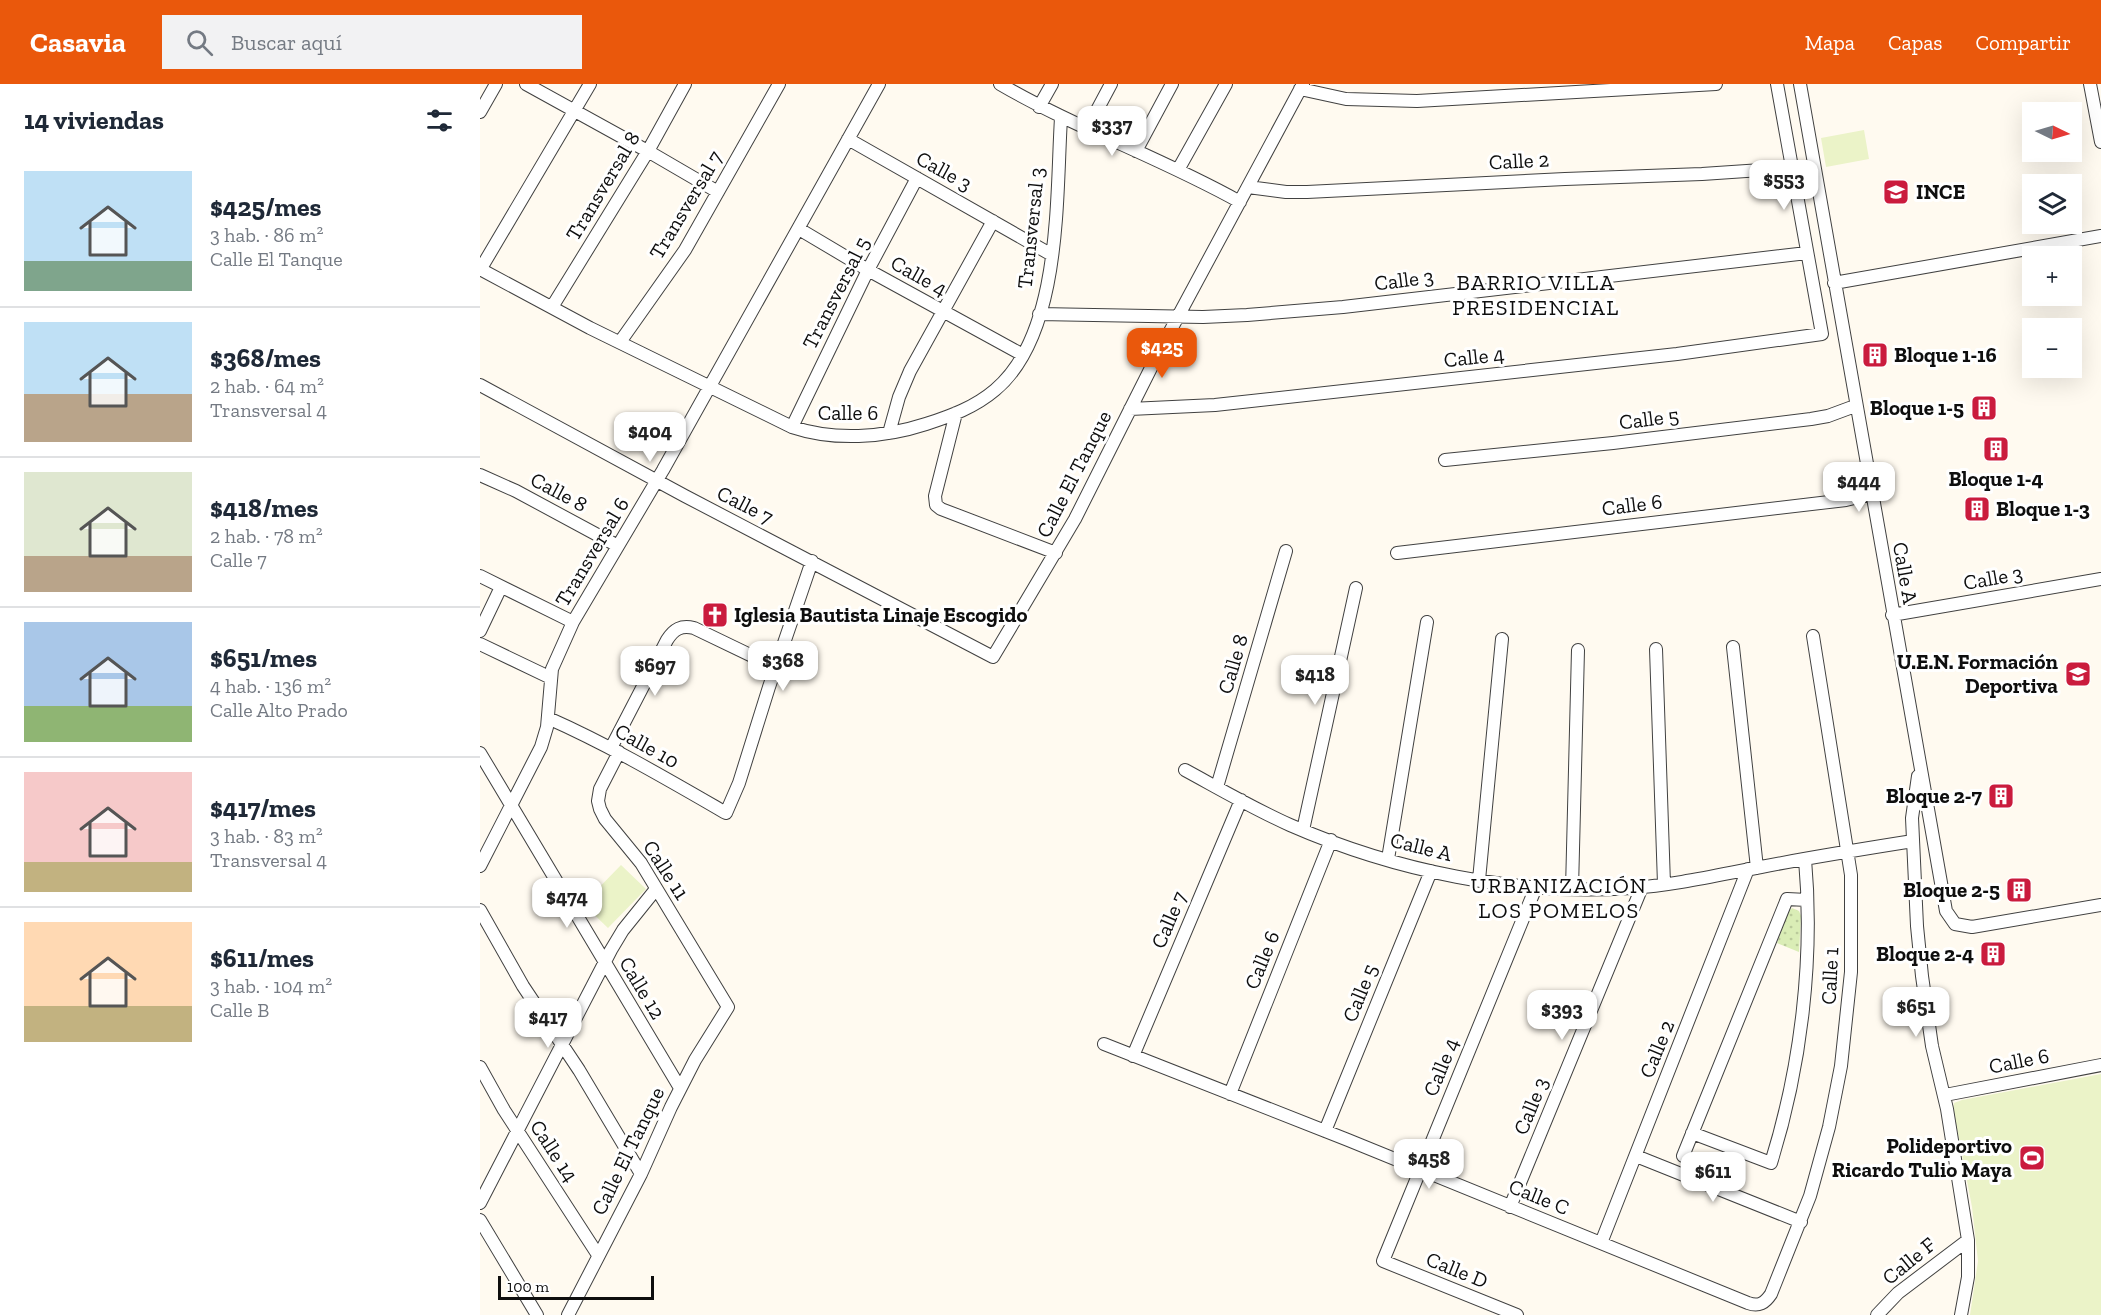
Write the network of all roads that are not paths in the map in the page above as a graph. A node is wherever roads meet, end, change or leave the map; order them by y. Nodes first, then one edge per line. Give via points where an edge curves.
1 (496, 84) edge
2 (526, 84) edge
3 (590, 84) edge
4 (685, 84) edge
5 (779, 84) edge
6 (879, 84) edge
7 (1000, 84) edge
8 (1052, 84) edge
9 (1111, 84) edge
10 (1172, 84) edge
11 (1226, 84) edge
12 (1716, 84) edge
13 (1777, 84) edge
14 (1800, 84) edge
15 (2090, 84) edge
16 (1302, 87) edge
17 (1039, 107) junction
18 (576, 111) junction
19 (480, 112) edge
20 (1060, 118) junction
21 (1087, 129) junction
22 (848, 139) junction
23 (2101, 142) edge
24 (648, 151) junction
25 (1136, 151) junction
26 (1792, 168) junction
27 (1178, 170) junction
28 (917, 178) junction
29 (1248, 187) junction
30 (718, 192) junction
31 (1240, 202) junction
32 (1823, 217) junction
33 (1801, 220) junction
34 (993, 221) junction
35 (799, 228) junction
36 (2101, 236) edge
37 (1807, 253) junction
38 (1052, 255) junction
39 (480, 269) edge
40 (868, 270) junction
41 (1835, 288) junction
42 (1815, 297) junction
43 (552, 307) junction
44 (944, 312) junction
45 (1039, 314) junction
46 (1178, 317) junction
47 (620, 342) junction
48 (1023, 355) junction
49 (711, 386) junction
50 (481, 388) edge
51 (1855, 406) junction
52 (1130, 409) junction
53 (956, 413) junction
54 (792, 427) junction
55 (889, 433) junction
56 (1445, 460) dead end
57 (480, 475) edge
58 (657, 481) junction
59 (1871, 494) junction
60 (618, 546) junction
61 (1286, 551) dead end
62 (1056, 553) junction
63 (1397, 553) dead end
64 (812, 561) junction
65 (480, 576) edge
66 (2101, 579) edge
67 (501, 587) junction
68 (1356, 588) dead end
69 (1893, 615) junction
70 (573, 622) junction
71 (1427, 622) dead end
72 (480, 631) edge
73 (1813, 636) dead end
74 (1502, 639) dead end
75 (480, 644) edge
76 (1733, 647) dead end
77 (1578, 650) dead end
78 (1656, 650) dead end
79 (993, 657) joint
80 (775, 667) junction
81 (551, 678) junction
82 (548, 718) junction
83 (615, 750) junction
84 (480, 753) edge
85 (1919, 766) junction
86 (1185, 770) dead end
87 (1217, 787) junction
88 (1241, 800) junction
89 (511, 805) junction
90 (1302, 830) junction
91 (1331, 840) junction
92 (1913, 841) junction
93 (1847, 852) junction
94 (1388, 859) junction
95 (1805, 859) junction
96 (480, 866) edge
97 (1753, 868) junction
98 (1431, 871) junction
99 (1479, 880) junction
100 (1664, 884) junction
101 (1536, 887) junction
102 (1642, 887) junction
103 (656, 889) junction
104 (1572, 889) junction
105 (1807, 900) junction
106 (2101, 905) edge
107 (480, 910) edge
108 (604, 963) junction
109 (728, 1007) joint
110 (563, 1044) junction
111 (1104, 1044) dead end
112 (1133, 1056) junction
113 (2101, 1065) edge
114 (480, 1066) edge
115 (680, 1088) junction
116 (1230, 1094) junction
117 (1945, 1095) junction
118 (1326, 1131) junction
119 (518, 1132) junction
120 (1692, 1133) junction
121 (1636, 1156) junction
122 (1683, 1156) dead end
123 (1420, 1170) junction
124 (641, 1174) junction
125 (480, 1203) edge
126 (1510, 1207) junction
127 (480, 1220) edge
128 (1801, 1222) junction
129 (1968, 1240) junction
130 (1601, 1243) junction
131 (598, 1254) junction
132 (1383, 1261) joint
133 (1759, 1305) joint
134 (537, 1315) edge
135 (568, 1315) edge
136 (1517, 1315) edge
137 (1877, 1315) edge
138 (1961, 1315) edge

1 - 19 street
2 - 18 street
3 - 18 street
4 - 24 street, Transversal 8
5 - 30 street, Transversal 7
6 - 22 street, Transversal 6
7 - 17 street
8 - 17 street
9 - 21 street
10 - 25 street
11 - 27 street
12 - 16 street via 1417,101 1346,99
13 - 26 street
14 - 32 street, Calle A
15 - 23 street
16 - 29 street, Calle El Tanque
17 - 20 street
18 - 24 street
18 - 39 street
20 - 21 street
20 - 38 street, Transversal 3
21 - 25 street
22 - 28 street, Calle 3
22 - 35 street, Transversal 6
24 - 30 street
24 - 43 street, Transversal 8
25 - 27 street
26 - 29 street, Calle 2 via 1307,192
26 - 33 street
27 - 31 street
28 - 34 street, Calle 3
28 - 40 street, Transversal 5
29 - 31 street, Calle El Tanque
30 - 47 street, Transversal 7 via 685,250
31 - 46 street, Calle El Tanque
32 - 33 street
32 - 41 street, Calle A
33 - 37 street
34 - 38 street, Calle 3
34 - 44 street
35 - 40 street, Calle 4
35 - 49 street, Transversal 6
36 - 41 street
37 - 42 street
37 - 46 street, Calle 3 via 1343,307
38 - 45 street, Transversal 3
39 - 43 street, Calle 6
40 - 44 street, Calle 4
40 - 54 street, Transversal 5
41 - 42 street
41 - 51 street, Calle A
42 - 52 street, Calle 4 via 1822,334 1677,354 1215,405
43 - 47 street, Calle 6
44 - 48 street, Calle 4
44 - 55 street via 903,385
45 - 46 street, Calle 3
45 - 48 street, Transversal 3
46 - 52 street, Calle El Tanque
47 - 49 street, Calle 6
48 - 53 street, Transversal 3 via 996,390
49 - 54 street, Calle 6
49 - 58 street, Transversal 6
50 - 58 street, Calle 7
51 - 56 street, Calle 5 via 1828,416 1789,422
51 - 59 street, Calle A
52 - 62 street, Calle El Tanque
53 - 55 street, Calle 6
53 - 62 street via 936,505
54 - 55 street, Calle 6 via 834,436
57 - 60 street, Calle 8
58 - 60 street, Transversal 6
58 - 64 street, Calle 7
59 - 63 street, Calle 6
59 - 69 street, Calle A
60 - 70 street, Transversal 6
61 - 87 street, Calle 8
62 - 79 street, Calle El Tanque
64 - 79 street, Calle 7
64 - 80 street
65 - 67 street
66 - 69 street, Calle 3
67 - 70 street
67 - 72 street
68 - 90 street
69 - 85 street, Calle A
70 - 81 street, Transversal 6
71 - 94 street
73 - 93 street, Calle 1
74 - 99 street
75 - 81 street
76 - 97 street, Calle 2
77 - 104 street
78 - 100 street
80 - 83 street via 694,628 676,628
80 - 83 street, Calle 10 via 726,813
81 - 82 street, Transversal 6
82 - 83 street, Calle 10
82 - 89 street, Transversal 6 via 541,747
83 - 103 street, Calle 11 via 598,801 605,819 641,863
84 - 89 street, Calle 12
85 - 92 street
85 - 106 street, Calle A via 1946,911 1955,924 1981,926
86 - 87 street, Calle A
87 - 88 street, Calle A
88 - 90 street, Calle A
88 - 112 street, Calle 7
89 - 96 street, Transversal 6
89 - 108 street, Calle 12
90 - 91 street, Calle A
91 - 94 street, Calle A
91 - 116 street, Calle 6
92 - 93 street, Calle A
92 - 117 street via 1922,976 1932,1046
93 - 95 street, Calle A
93 - 128 street, Calle 1 via 1852,941 1845,1036 1829,1127
94 - 98 street, Calle A
95 - 97 street, Calle A
95 - 105 street
97 - 100 street, Calle A
97 - 121 street, Calle 2
98 - 99 street, Calle A
98 - 118 street, Calle 5
99 - 101 street, Calle A
100 - 102 street, Calle A
101 - 104 street, Calle A
101 - 123 street, Calle 4
102 - 104 street, Calle A
102 - 126 street, Calle 3
103 - 108 street via 622,930
103 - 109 street, Calle 11
105 - 120 street via 1787,899
105 - 120 street via 1799,1049 1786,1116 1771,1163
107 - 110 street via 523,986
108 - 110 street
108 - 115 street, Calle 12
109 - 115 street, Calle El Tanque
110 - 119 street
110 - 124 street
111 - 112 street, Calle C
112 - 116 street, Calle C
113 - 117 street, Calle 6
114 - 119 street, Calle 14
115 - 124 street, Calle El Tanque
116 - 118 street, Calle C
117 - 129 street
118 - 123 street, Calle C
119 - 125 street
119 - 131 street, Calle 14
120 - 122 street
121 - 128 street
121 - 130 street, Calle 2
123 - 126 street, Calle C
123 - 132 street, Calle 4
124 - 131 street, Calle El Tanque
126 - 130 street, Calle C
127 - 134 street
128 - 133 street, Calle 1 via 1771,1294
129 - 137 street, Calle F via 1898,1293
129 - 138 street via 1968,1277
130 - 133 street, Calle C
131 - 135 street, Calle El Tanque
132 - 136 street, Calle D

